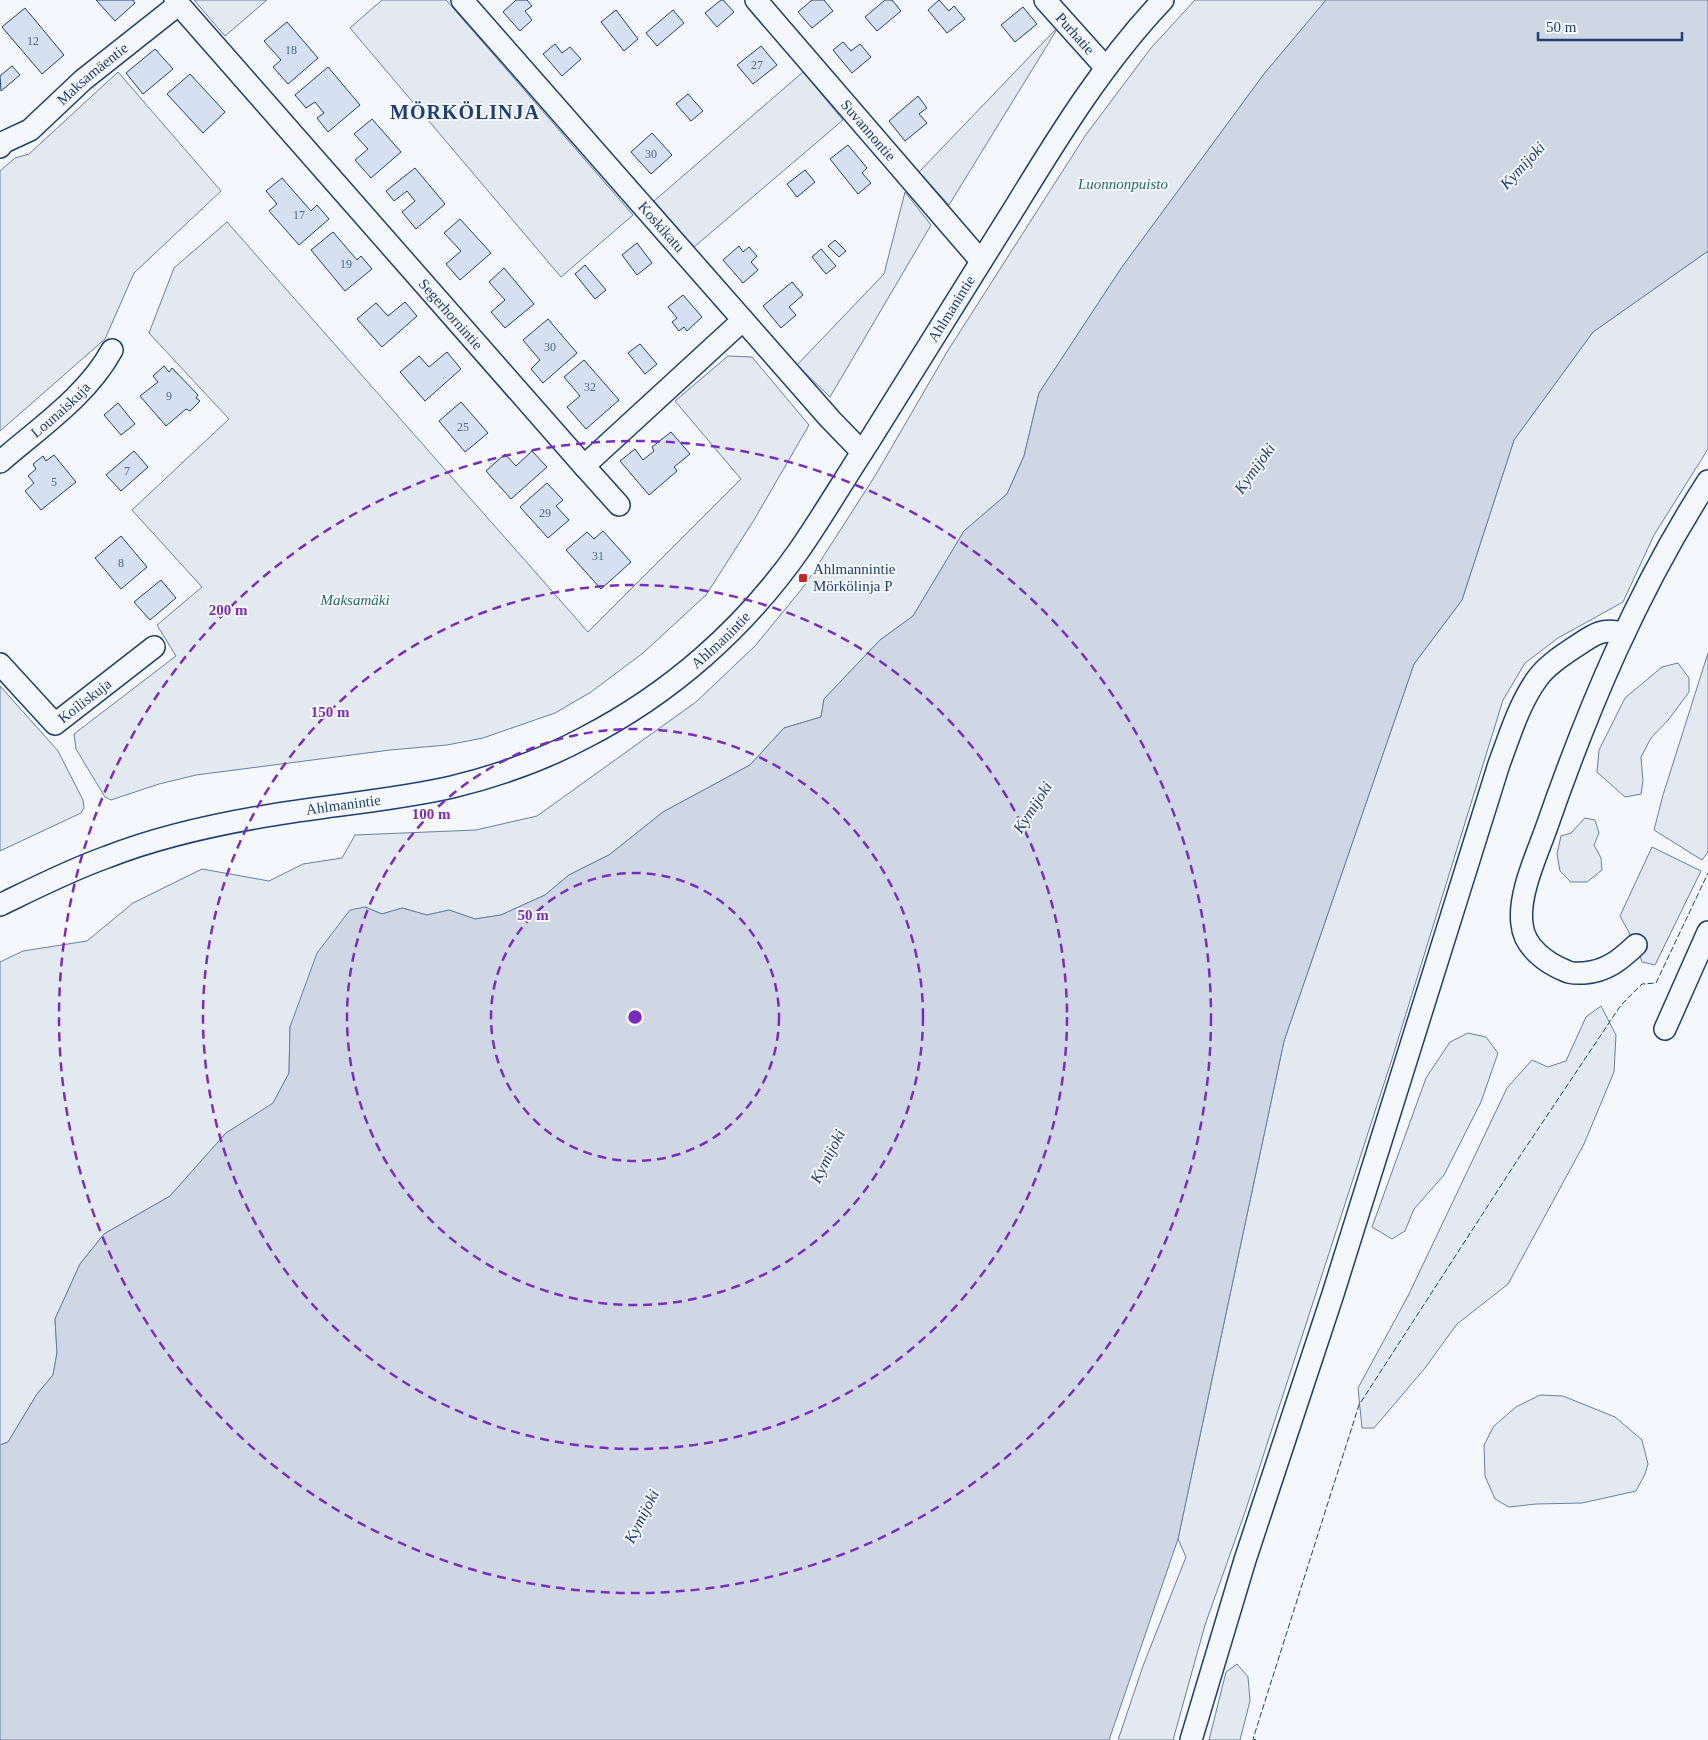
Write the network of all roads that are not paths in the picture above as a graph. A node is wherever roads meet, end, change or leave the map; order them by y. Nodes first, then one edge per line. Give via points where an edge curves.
1 (462, 0) edge
2 (756, 0) edge
3 (1044, 0) edge
4 (1163, 0) edge
5 (177, 2) edge
6 (1106, 68) junction
7 (1, 142) edge
8 (981, 261) junction
9 (743, 320) junction
10 (112, 350) dead end
11 (862, 452) junction
12 (0, 462) edge
13 (584, 466) junction
14 (1708, 481) edge
15 (619, 505) dead end
16 (1624, 634) junction
17 (154, 646) dead end
18 (0, 664) edge
19 (0, 905) edge
20 (1708, 932) edge
21 (1636, 945) dead end
22 (1666, 1029) dead end
23 (1190, 1740) edge

1 - 9 street, Koskikatu
2 - 8 street, Suvannontie
3 - 6 street, Purhatie
4 - 6 street, Ahlmanintie
5 - 7 street, Maksamäentie via 30,130
5 - 13 street, Segerhornintie
6 - 8 street, Ahlmanintie via 1078,106
8 - 11 street, Ahlmanintie
9 - 11 street, Koskikatu
9 - 13 street
10 - 12 street, Lounaiskuja via 102,368 70,401
11 - 19 street, Ahlmanintie via 798,551 748,613 707,654 670,684 581,740 517,768 450,787 265,816 160,840 99,860
13 - 15 street, Segerhornintie
14 - 16 street via 1663,555
16 - 21 street via 1594,701 1551,815 1525,888 1521,912 1527,940 1536,953 1568,972 1594,972 1610,967
16 - 23 street via 1614,630 1594,634 1550,665 1537,679 1522,706 1502,755
17 - 18 street, Koiliskuja via 54,724
20 - 22 street

